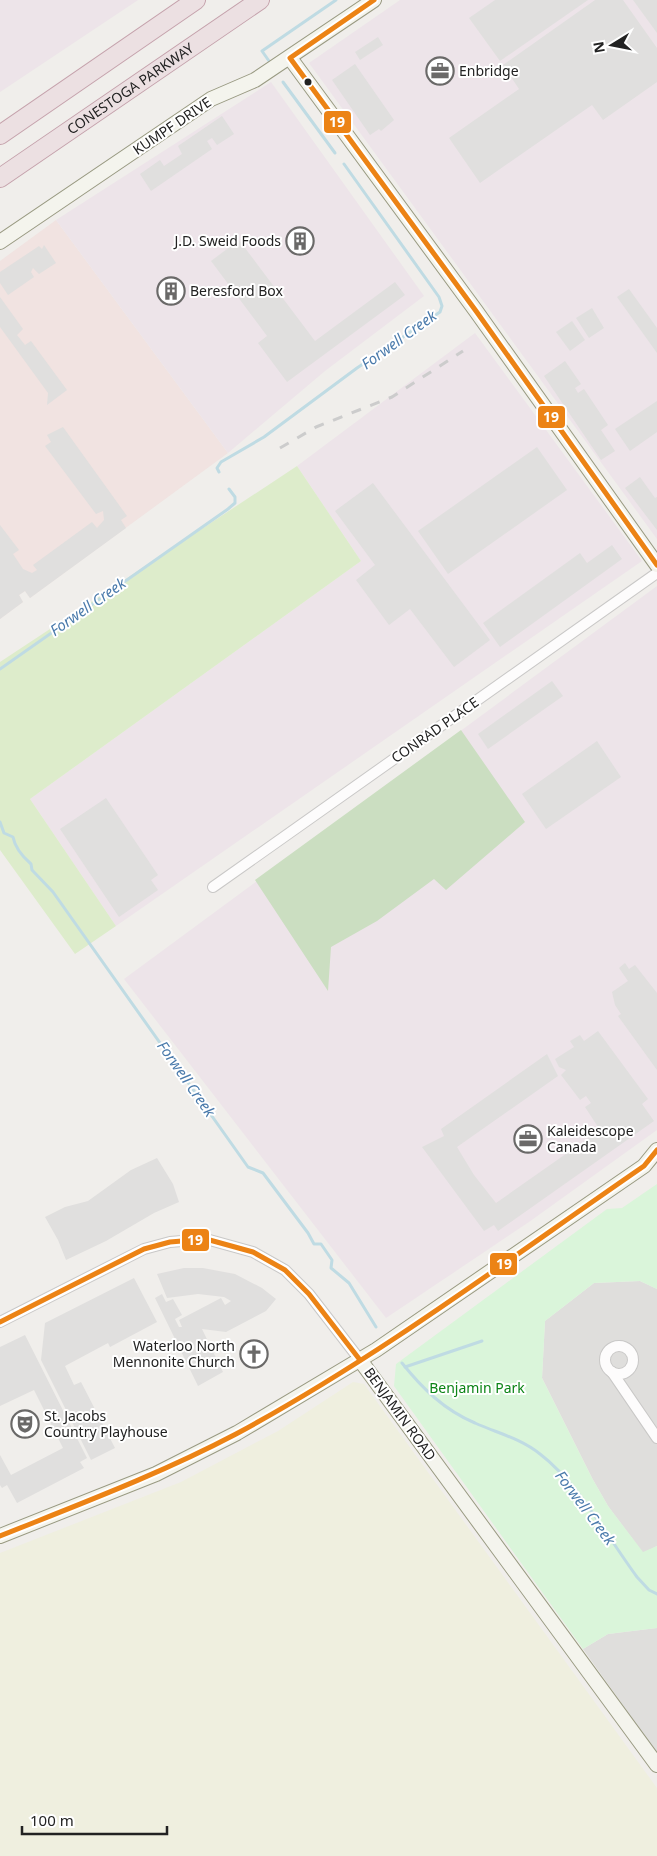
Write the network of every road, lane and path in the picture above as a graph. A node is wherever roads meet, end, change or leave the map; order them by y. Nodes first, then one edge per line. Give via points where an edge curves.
1 (196, 0) edge
2 (260, 0) edge
3 (374, 0) edge
4 (290, 58) junction
5 (0, 135) edge
6 (0, 178) edge
7 (0, 242) edge
8 (657, 565) edge
9 (657, 573) edge
10 (213, 887) dead end
11 (657, 1150) edge
12 (651, 1164) edge
13 (0, 1322) edge
14 (360, 1360) junction
15 (612, 1372) dead end
16 (657, 1438) edge
17 (0, 1536) edge
18 (657, 1765) edge

1 - 5 highway
2 - 6 highway, CONESTOGA PARKWAY
3 - 4 street, KUMPF DRIVE
4 - 7 street, KUMPF DRIVE via 255,80 211,99
4 - 8 street
9 - 10 street, CONRAD PLACE
11 - 12 street
12 - 14 street
13 - 14 street, BENJAMIN ROAD via 144,1249 170,1242 206,1240 253,1252 285,1270
14 - 17 street via 237,1433 156,1474
14 - 18 street, BENJAMIN ROAD
15 - 16 street

